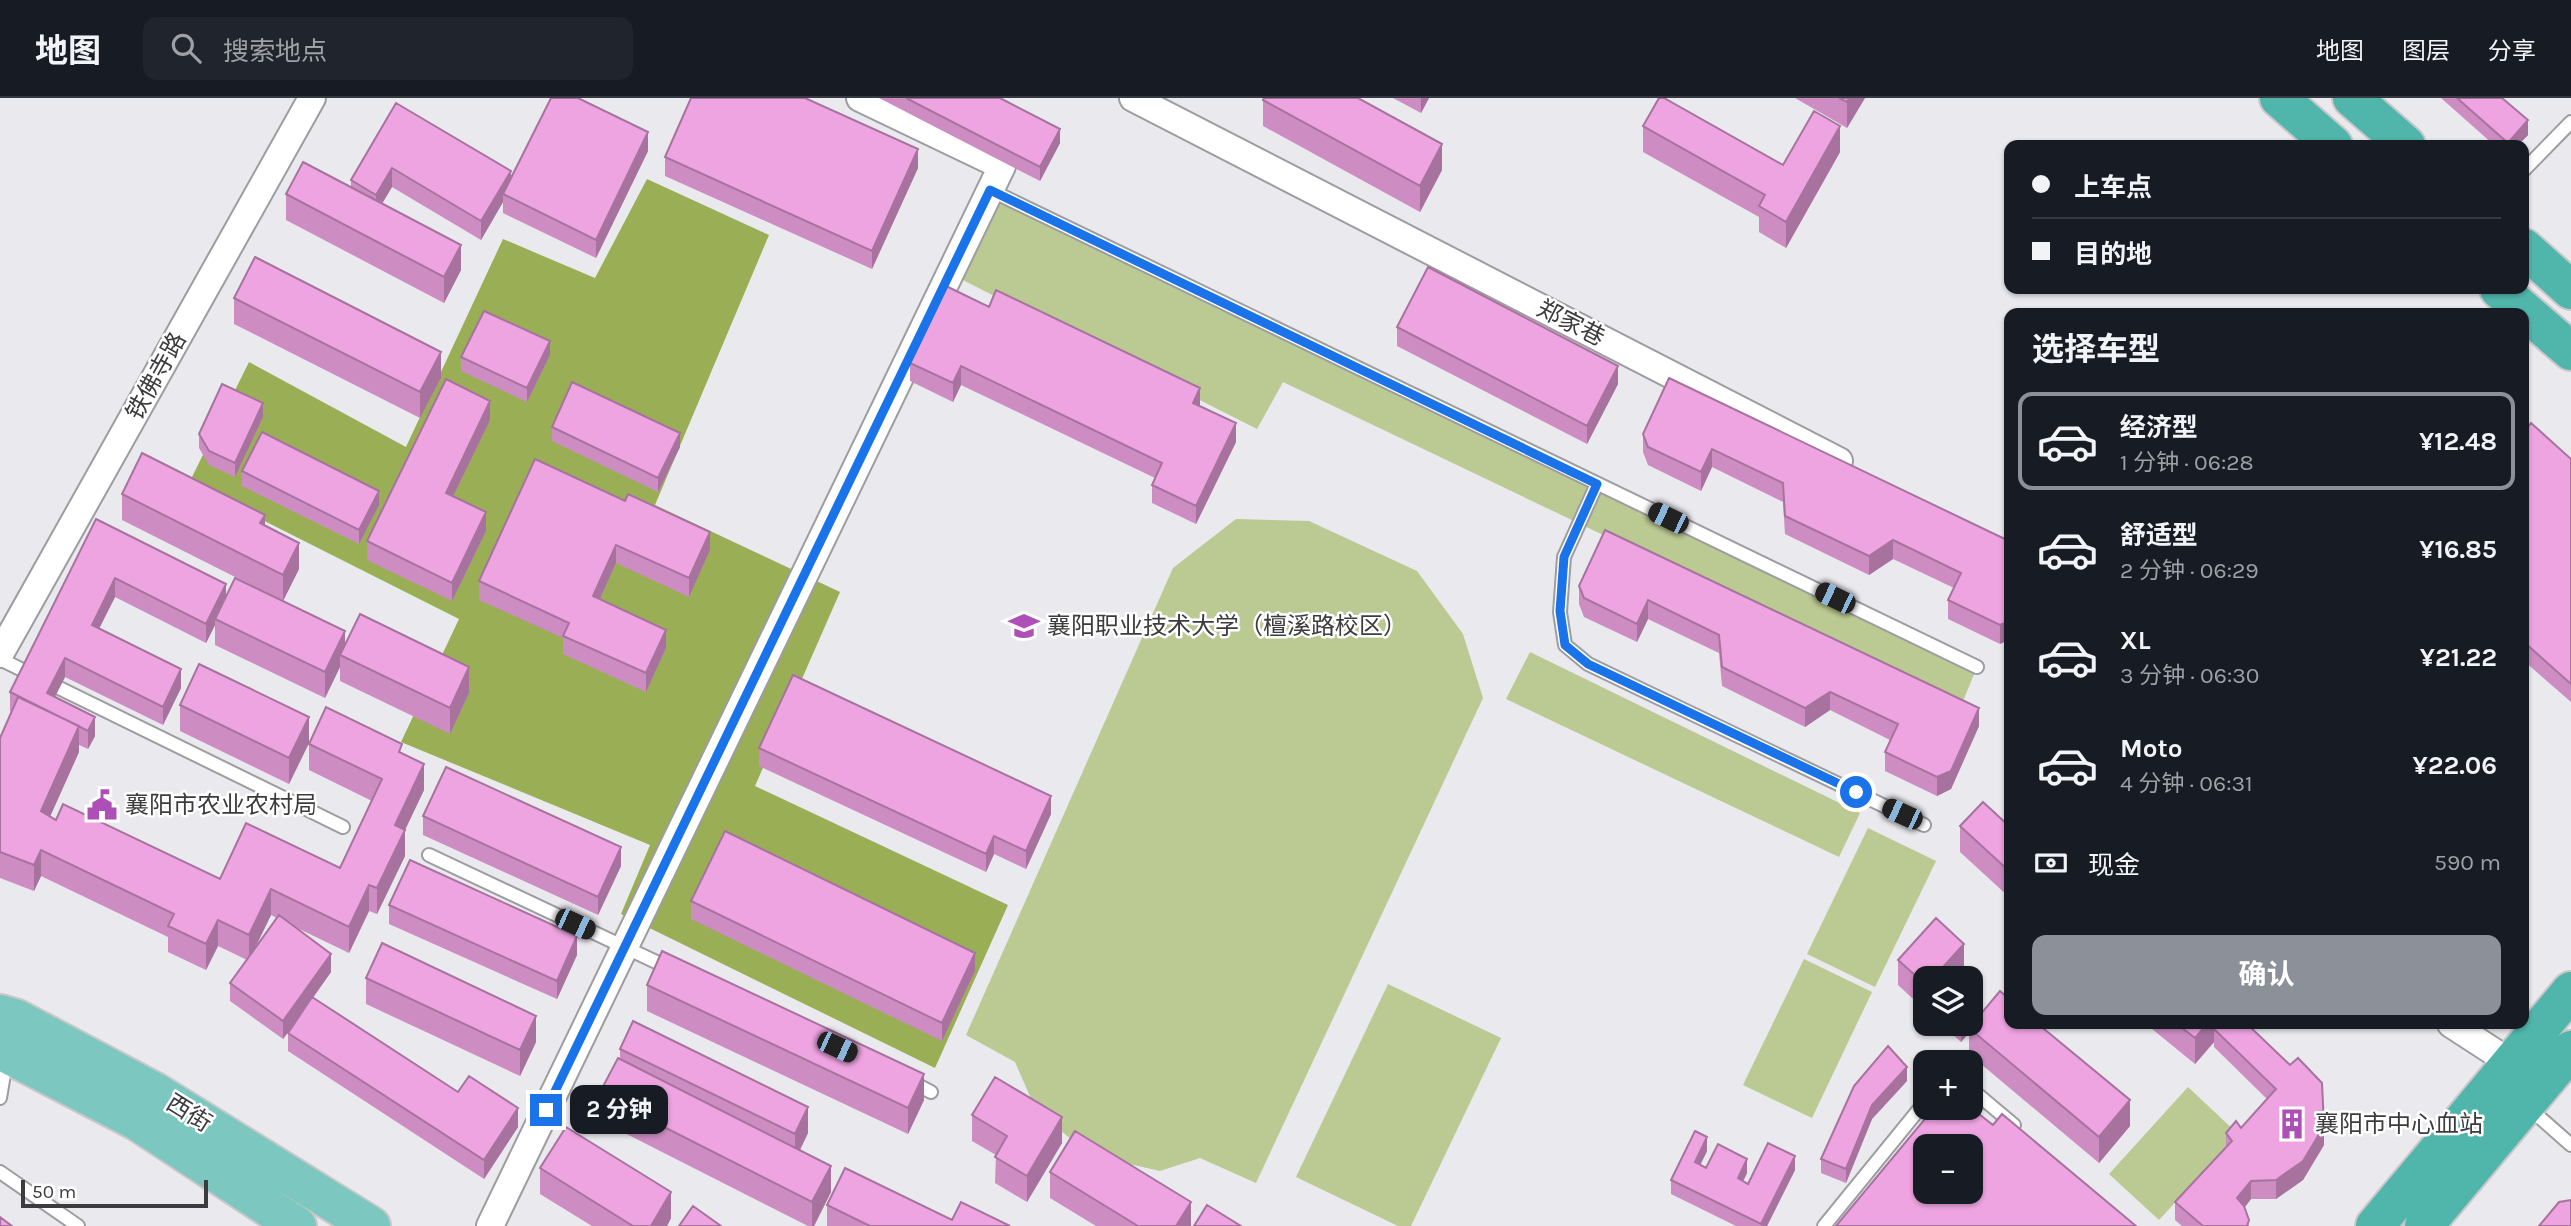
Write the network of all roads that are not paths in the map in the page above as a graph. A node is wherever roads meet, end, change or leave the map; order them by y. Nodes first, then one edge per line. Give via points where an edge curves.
1 (312, 98) edge
2 (860, 98) edge
3 (1133, 98) edge
4 (2279, 98) edge
5 (2352, 98) edge
6 (2571, 122) edge
7 (2327, 140) edge
8 (2400, 140) edge
9 (2529, 165) edge
10 (990, 190) junction
11 (2529, 252) edge
12 (2571, 290) edge
13 (2505, 294) edge
14 (2521, 308) edge
15 (2529, 315) edge
16 (2571, 351) edge
17 (1861, 472) edge
18 (1597, 484) junction
19 (0, 654) edge
20 (0, 659) edge
21 (1977, 667) dead end
22 (1924, 825) dead end
23 (343, 827) dead end
24 (429, 855) dead end
25 (624, 947) junction
26 (686, 976) edge
27 (2571, 991) edge
28 (0, 1014) edge
29 (2459, 1029) edge
30 (2571, 1050) edge
31 (3, 1059) edge
32 (2511, 1063) junction
33 (895, 1074) edge
34 (932, 1092) dead end
35 (0, 1098) edge
36 (1983, 1099) edge
37 (2525, 1105) junction
38 (1913, 1117) edge
39 (2021, 1131) edge
40 (2571, 1145) edge
41 (0, 1172) edge
42 (78, 1226) edge
43 (297, 1226) edge
44 (371, 1226) edge
45 (490, 1226) edge
46 (1824, 1226) edge
47 (2375, 1226) edge
48 (2424, 1226) edge

1 - 19 street, 铁佛寺路
2 - 10 street via 1002,166
3 - 17 street, 郑家巷
4 - 7 highway
5 - 8 highway
6 - 9 lane
10 - 18 lane
10 - 25 street
11 - 12 highway
13 - 14 highway
15 - 16 highway
18 - 21 lane
18 - 22 lane via 1564,557 1560,611 1565,645 1588,664
20 - 23 lane
24 - 25 lane
25 - 26 lane
25 - 45 street
27 - 32 highway
28 - 44 main road, 西街 via 155,1092
29 - 32 street
30 - 37 highway
31 - 35 lane
31 - 43 main road, 西街 via 137,1121
32 - 47 highway
33 - 34 lane
36 - 39 lane
37 - 40 lane
37 - 48 highway
38 - 46 lane
41 - 42 lane

